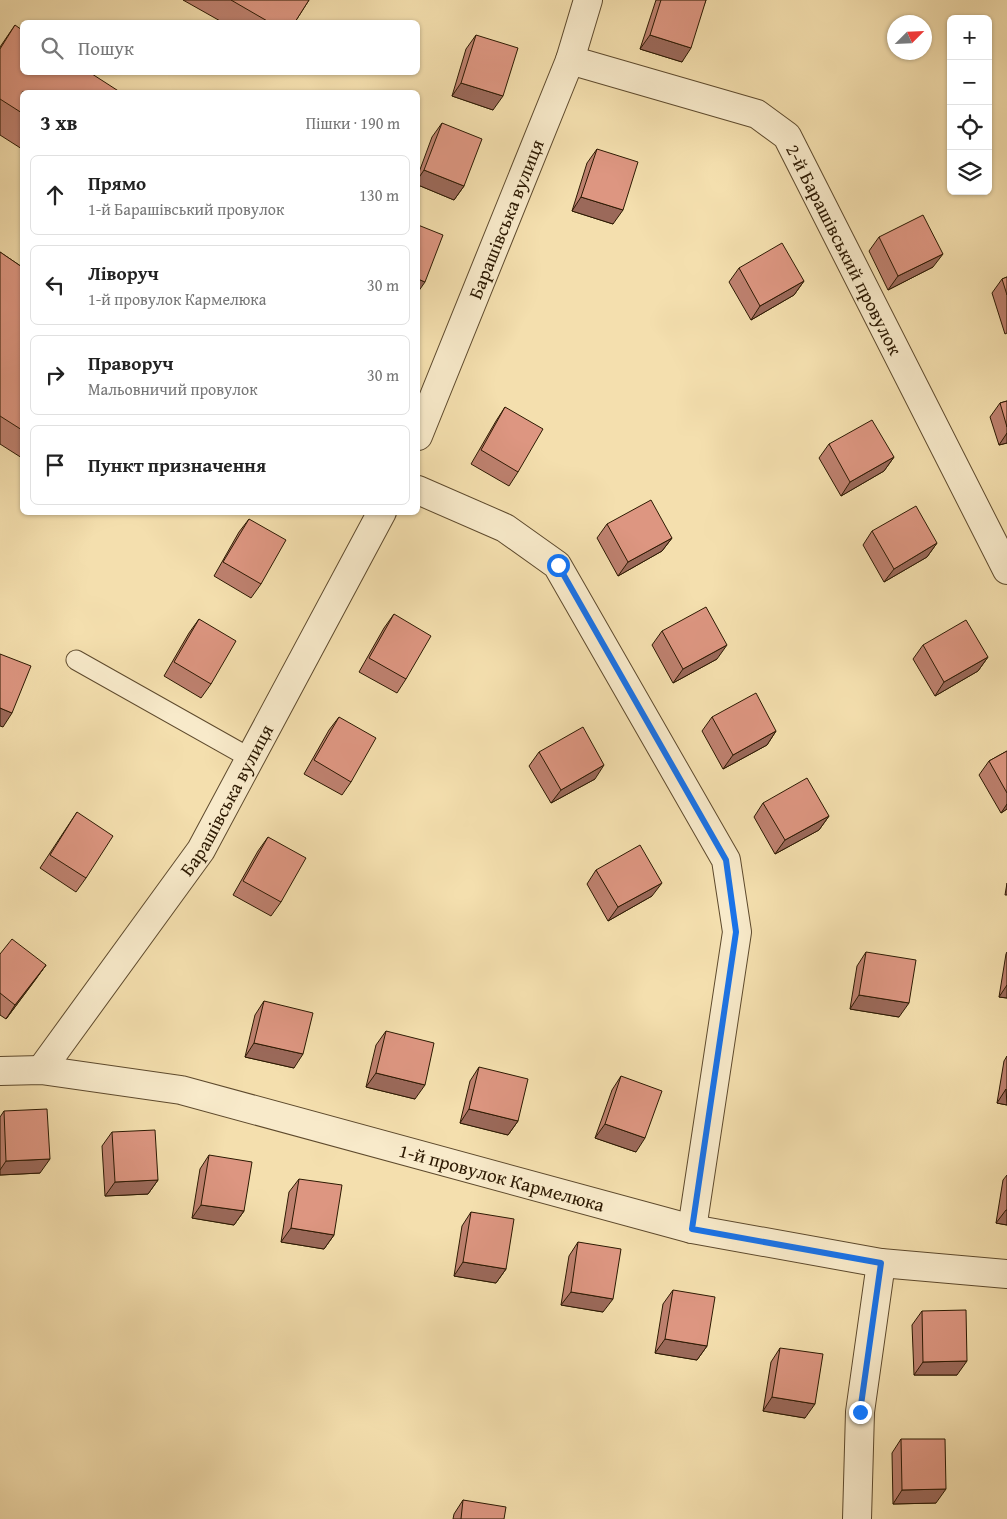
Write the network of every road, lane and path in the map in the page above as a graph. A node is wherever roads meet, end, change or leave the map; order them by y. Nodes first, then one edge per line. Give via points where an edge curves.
1 (588, 0) edge
2 (570, 60) junction
3 (420, 431) edge
4 (420, 491) edge
5 (380, 515) edge
6 (1007, 570) edge
7 (76, 660) dead end
8 (250, 758) junction
9 (41, 1070) junction
10 (0, 1071) edge
11 (692, 1229) junction
12 (881, 1263) junction
13 (1007, 1274) edge
14 (857, 1519) edge

1 - 2 street, Барашівська вулиця
2 - 3 street, Барашівська вулиця
2 - 6 street, 2-й Барашівський провулок via 757,114 787,136
4 - 11 street via 505,528 558,565 726,860 736,932
5 - 8 street, Барашівська вулиця
7 - 8 lane
8 - 9 street, Барашівська вулиця via 201,850
9 - 10 street, 1-й провулок Кармелюка
9 - 11 street, 1-й провулок Кармелюка via 182,1090
11 - 12 street, 1-й провулок Кармелюка
12 - 13 street, 1-й провулок Кармелюка
12 - 14 street via 860,1412

